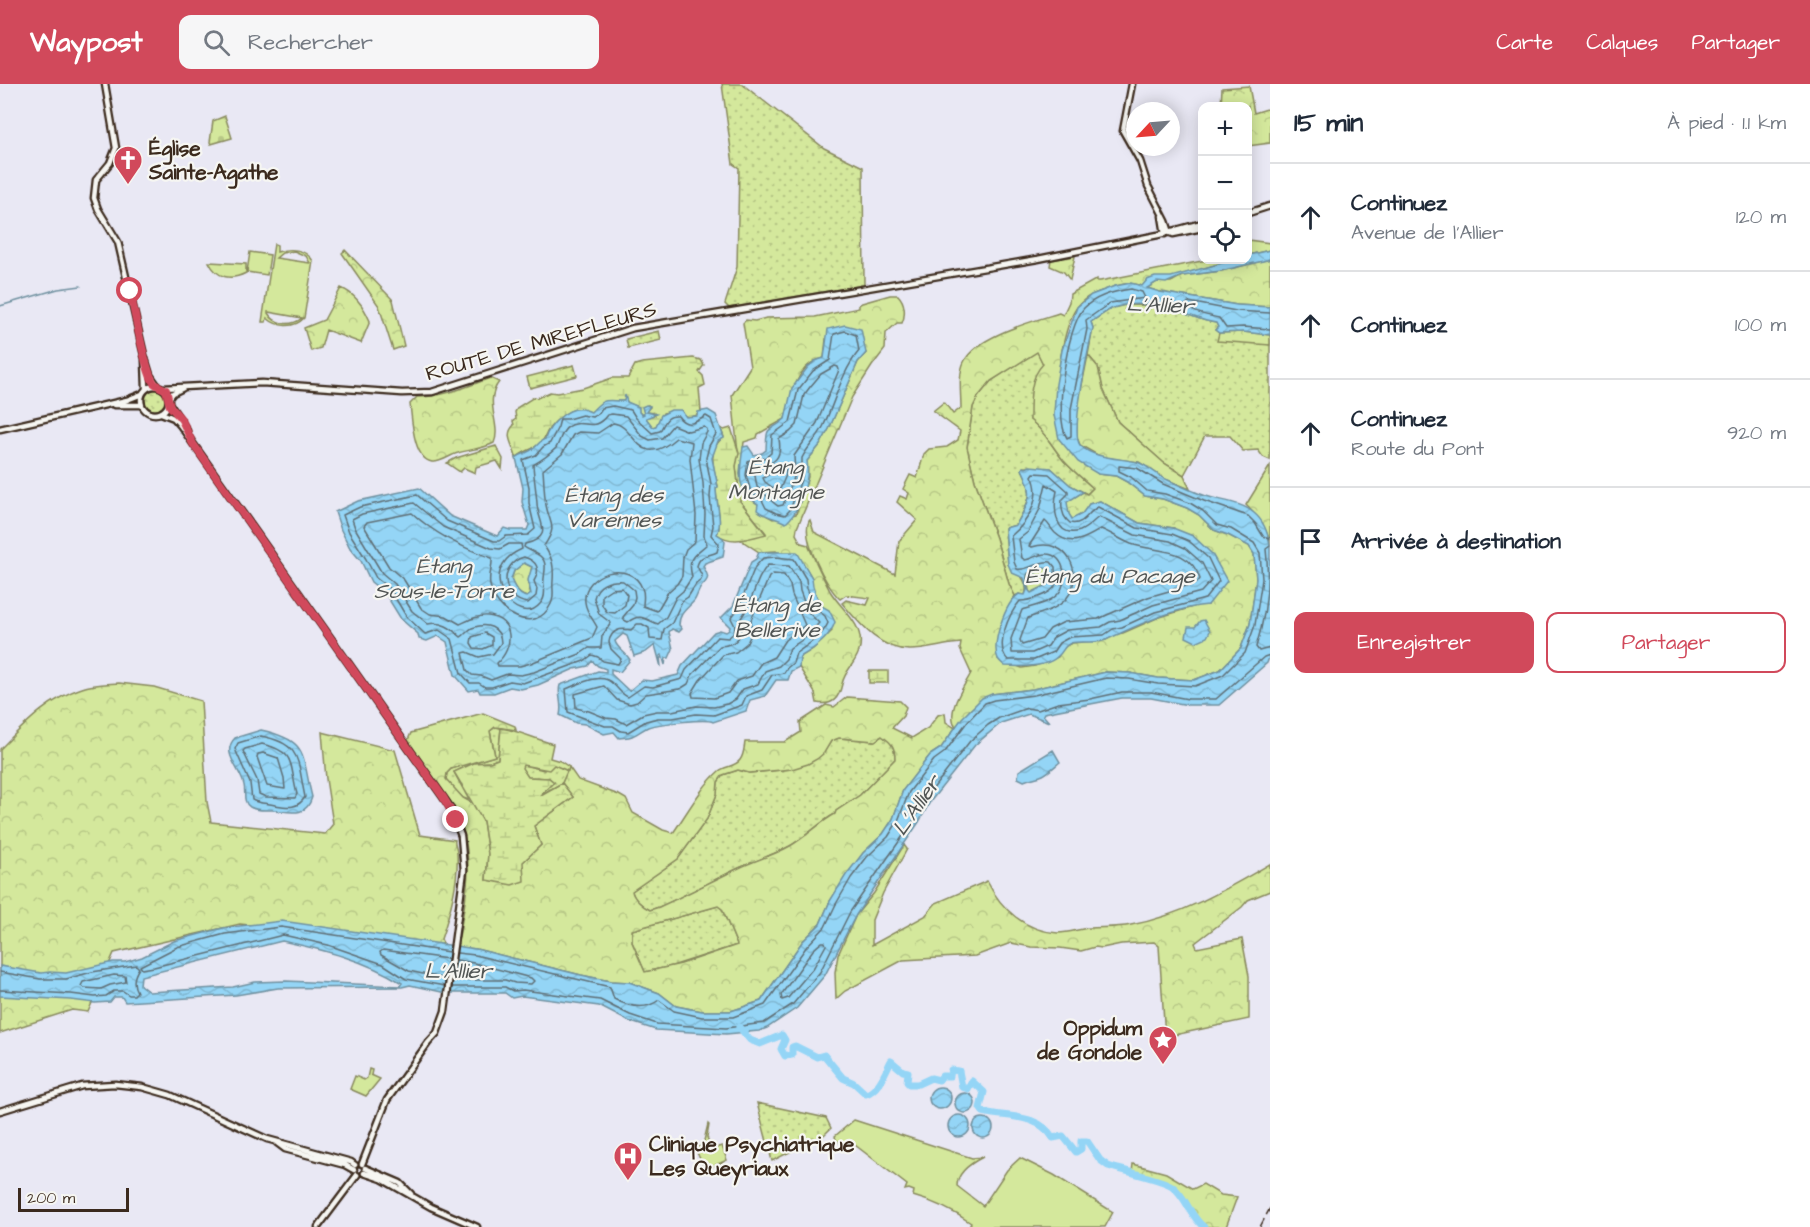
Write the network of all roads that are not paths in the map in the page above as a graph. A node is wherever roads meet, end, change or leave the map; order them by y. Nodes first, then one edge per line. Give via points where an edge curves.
1 (105, 84) edge
2 (1132, 84) edge
3 (1270, 206) edge
4 (1252, 212) edge
5 (1198, 226) edge
6 (1169, 234) junction
7 (1084, 249) junction
8 (144, 355) junction
9 (191, 386) junction
10 (160, 387) junction
11 (146, 388) junction
12 (142, 394) junction
13 (169, 400) junction
14 (142, 405) junction
15 (93, 407) junction
16 (161, 412) junction
17 (0, 429) edge
18 (193, 444) junction
19 (0, 1111) edge
20 (354, 1167) junction
21 (363, 1168) junction
22 (357, 1175) junction
23 (318, 1227) edge
24 (477, 1227) edge

1 - 8 main road via 116,148 96,180 94,198 118,242
2 - 6 main road via 1123,131
3 - 4 main road
5 - 6 main road
6 - 7 main road
6 - 7 main road
7 - 9 main road, ROUTE DE MIREFLEURS via 614,333 432,392 262,383
8 - 10 main road via 150,375
8 - 11 main road
9 - 10 main road, ROUTE DE MIREFLEURS
9 - 13 main road, ROUTE DE MIREFLEURS via 176,390
10 - 11 main road
10 - 13 main road
11 - 12 main road
12 - 14 main road
12 - 15 main road
13 - 16 main road
13 - 18 main road
14 - 15 main road
14 - 16 main road via 152,414
15 - 17 main road
16 - 18 main road via 174,418
18 - 21 main road via 450,807 461,836 464,870 445,1011 437,1033 387,1100
19 - 20 main road via 82,1086 129,1085 170,1095 285,1149
20 - 21 main road
20 - 22 main road
21 - 22 main road
21 - 24 main road via 400,1183 415,1198
22 - 23 main road

